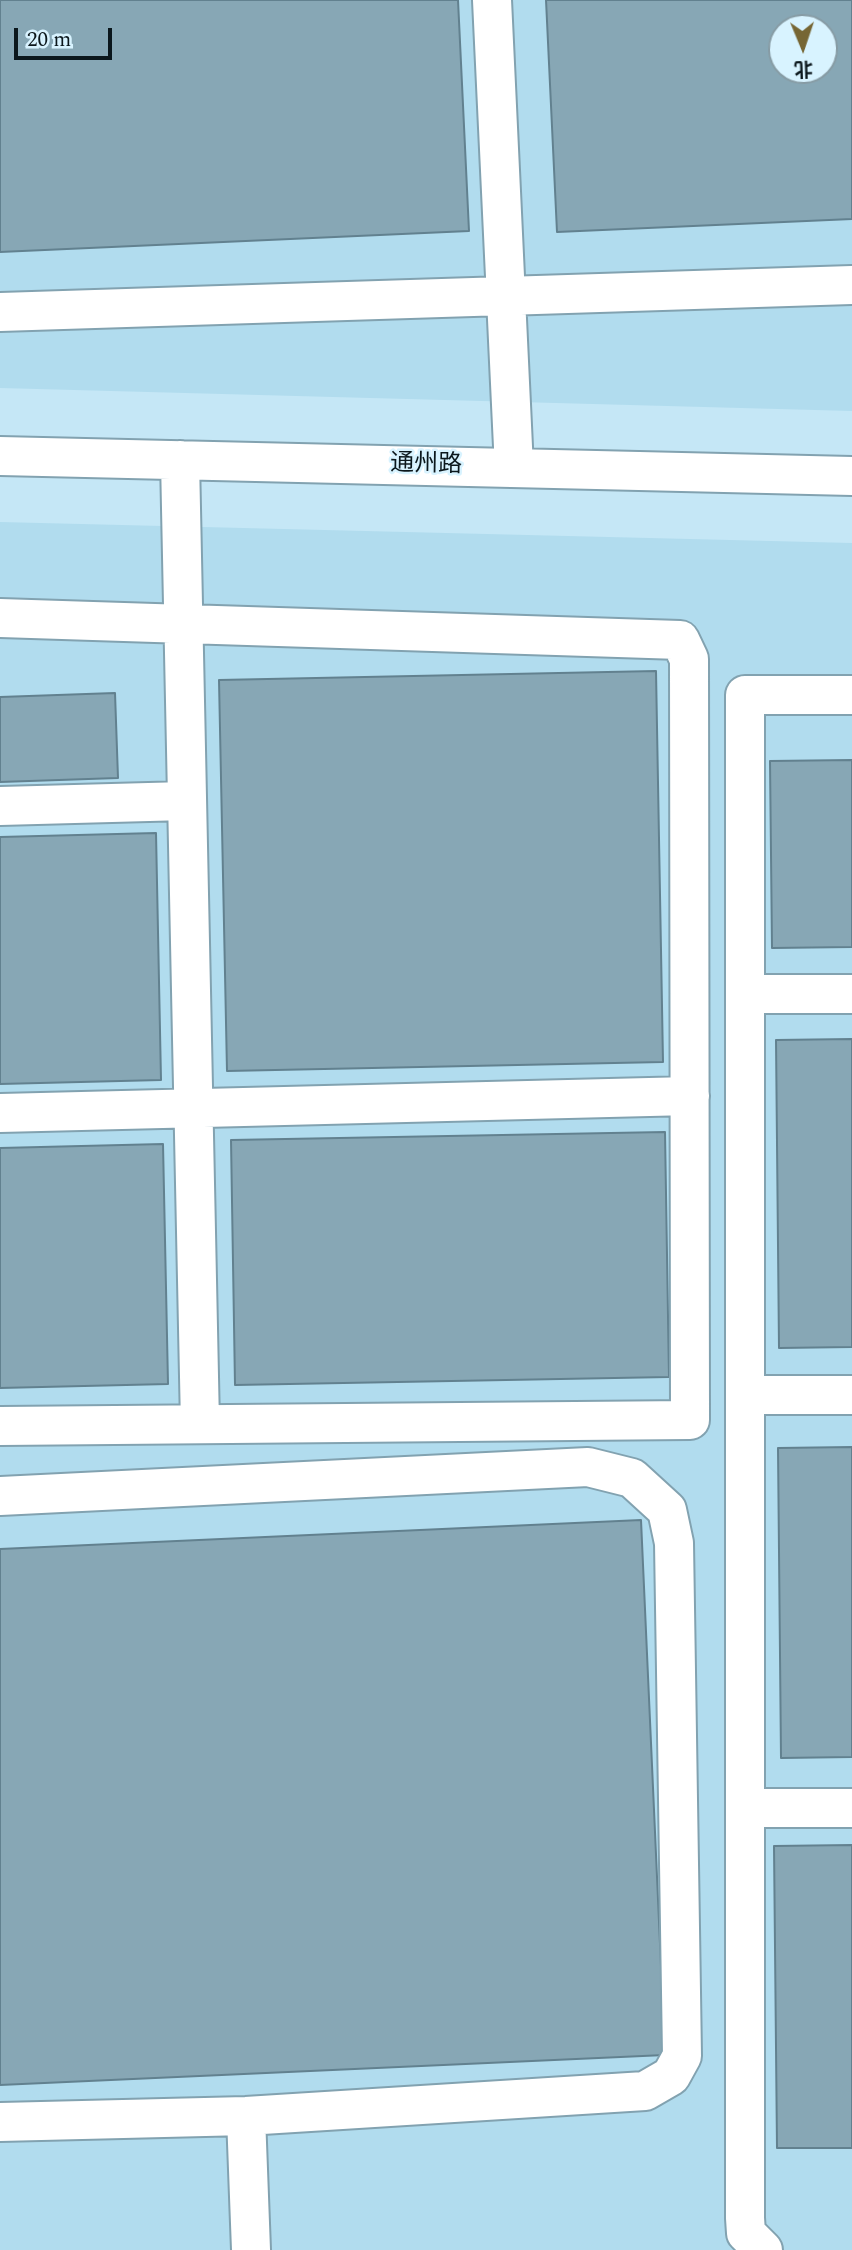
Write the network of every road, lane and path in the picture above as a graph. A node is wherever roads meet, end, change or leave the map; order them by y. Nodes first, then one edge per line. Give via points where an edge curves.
1 (492, 0) edge
2 (852, 285) edge
3 (504, 296) junction
4 (0, 312) edge
5 (0, 456) edge
6 (180, 460) junction
7 (514, 468) junction
8 (852, 476) edge
9 (0, 618) edge
10 (181, 623) junction
11 (852, 695) edge
12 (186, 801) junction
13 (0, 806) edge
14 (745, 994) junction
15 (852, 994) edge
16 (690, 1096) junction
17 (193, 1108) junction
18 (0, 1113) edge
19 (745, 1395) junction
20 (852, 1395) edge
21 (200, 1424) junction
22 (0, 1426) edge
23 (0, 1496) edge
24 (745, 1808) junction
25 (852, 1808) edge
26 (246, 2116) junction
27 (0, 2122) edge
28 (251, 2250) edge
29 (763, 2250) edge

1 - 3 street
2 - 3 street
3 - 4 street
3 - 7 street
5 - 6 street, 通州路
6 - 7 street, 通州路
6 - 10 street
7 - 8 street, 通州路
9 - 10 street
10 - 12 street
10 - 16 street via 680,640 689,659
11 - 14 street via 745,695
12 - 13 street
12 - 17 street
14 - 15 street
14 - 19 street
16 - 17 street
16 - 21 street via 690,1420
17 - 18 street
17 - 21 street
19 - 20 street
19 - 24 street
21 - 22 street
23 - 26 street via 587,1467 632,1478 667,1510 674,1543 682,2042 682,2056 671,2076 645,2091
24 - 25 street
24 - 29 street via 745,2218 746,2233
26 - 27 street
26 - 28 street

